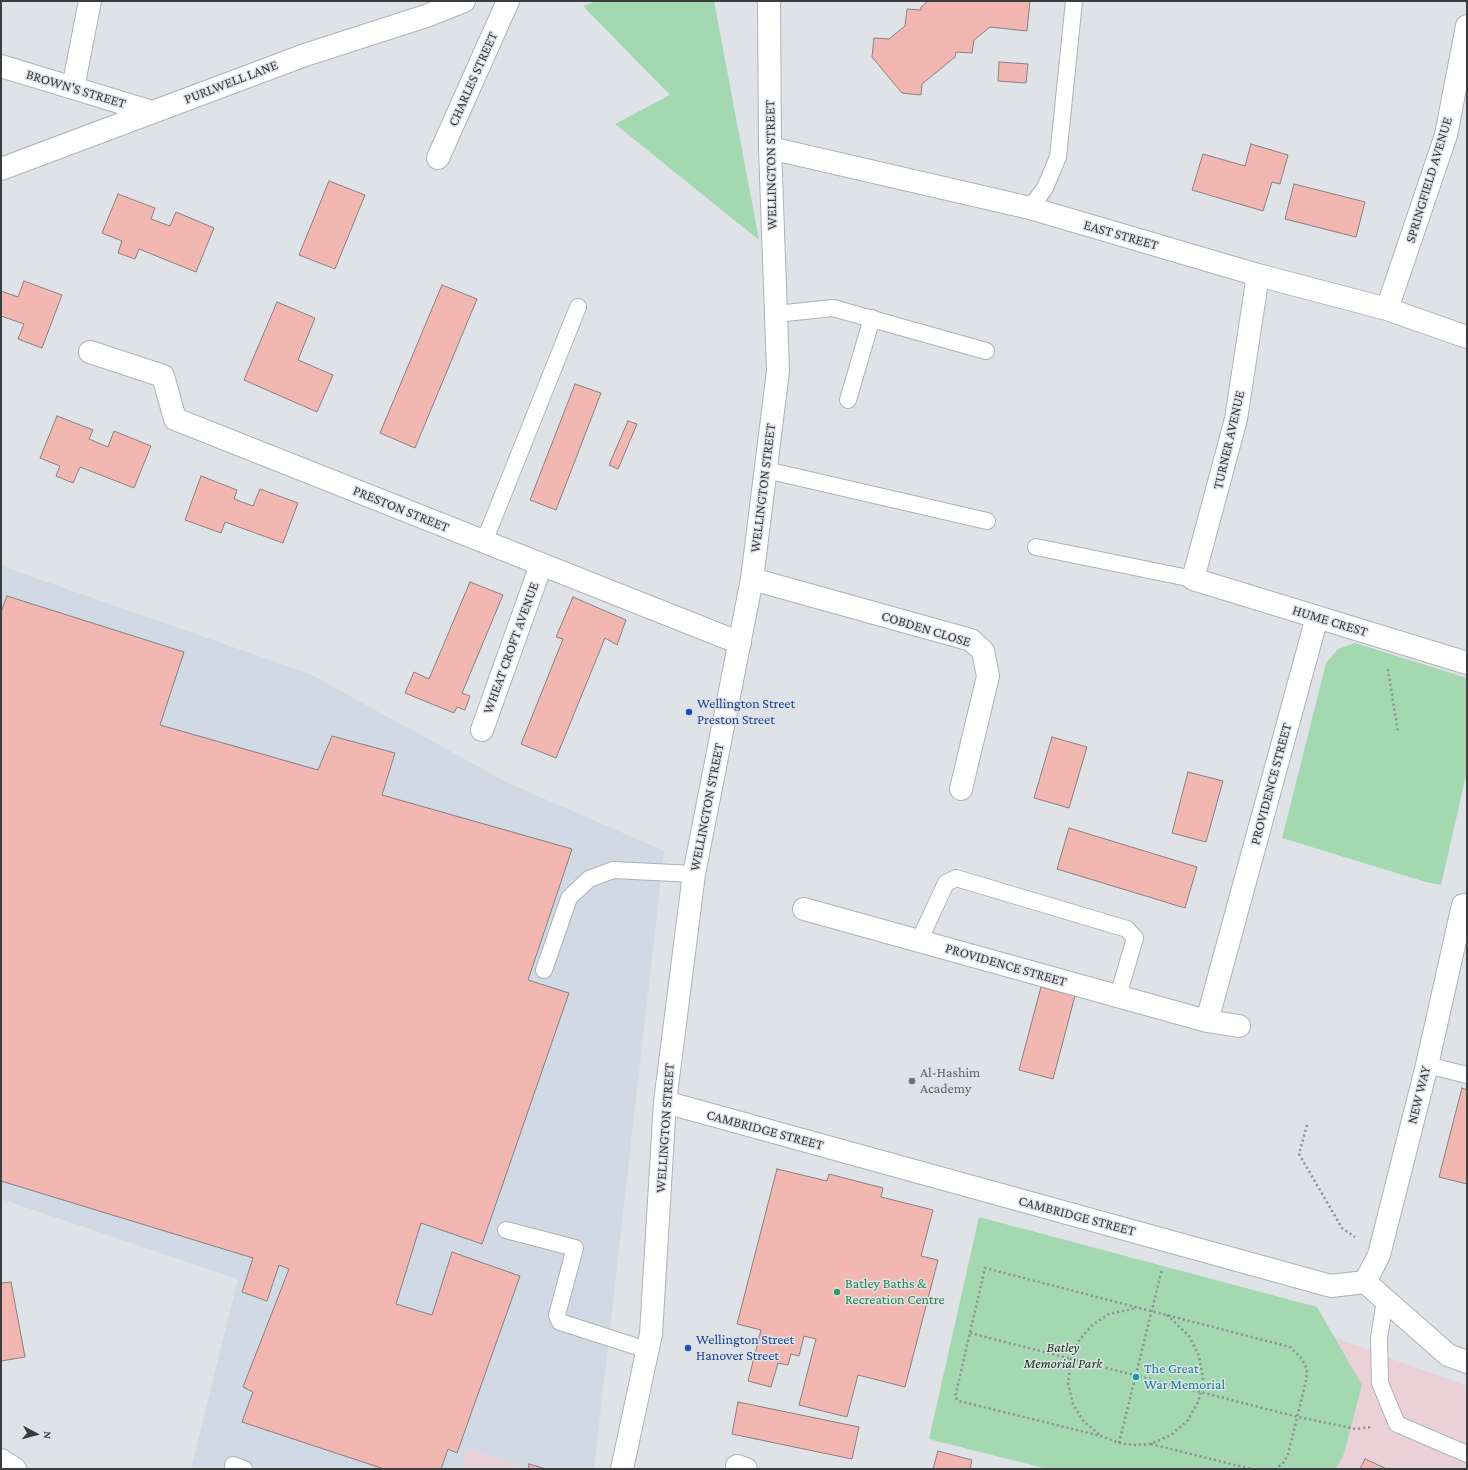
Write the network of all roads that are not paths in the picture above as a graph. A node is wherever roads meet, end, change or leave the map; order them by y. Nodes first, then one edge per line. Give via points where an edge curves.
1 (90, 1) edge
2 (464, 1) edge
3 (508, 1) edge
4 (769, 1) edge
5 (1074, 1) edge
6 (1467, 26) edge
7 (1, 66) edge
8 (73, 88) junction
9 (152, 112) junction
10 (770, 148) junction
11 (438, 158) dead end
12 (1, 169) edge
13 (1030, 208) junction
14 (1258, 275) junction
15 (578, 307) dead end
16 (1387, 309) junction
17 (776, 314) junction
18 (872, 318) junction
19 (1467, 337) edge
20 (986, 351) dead end
21 (90, 352) dead end
22 (848, 400) dead end
23 (766, 470) junction
24 (987, 521) dead end
25 (484, 542) junction
26 (1036, 548) dead end
27 (541, 565) junction
28 (752, 579) junction
29 (1193, 579) junction
30 (1316, 617) junction
31 (740, 643) junction
32 (1467, 663) edge
33 (482, 730) dead end
34 (961, 789) dead end
35 (694, 874) junction
36 (1463, 905) dead end
37 (804, 909) dead end
38 (919, 940) junction
39 (544, 970) dead end
40 (1118, 996) junction
41 (1207, 1021) junction
42 (1239, 1026) dead end
43 (1427, 1066) junction
44 (1467, 1075) edge
45 (665, 1102) junction
46 (506, 1230) dead end
47 (1365, 1282) junction
48 (1385, 1300) junction
49 (647, 1350) junction
50 (1467, 1362) edge
51 (1467, 1454) edge
52 (1, 1460) edge
53 (15, 1469) edge
54 (622, 1469) edge

1 - 8 street
2 - 9 street, PURLWELL LANE via 305,55
3 - 11 street, CHARLES STREET
4 - 10 street, WELLINGTON STREET
5 - 13 lane via 1058,157 1045,188
6 - 16 street, SPRINGFIELD AVENUE via 1446,135
7 - 8 street, BROWN'S STREET
8 - 9 street, BROWN'S STREET
9 - 12 street, PURLWELL LANE
10 - 13 street, EAST STREET
10 - 17 street, WELLINGTON STREET
13 - 14 street, EAST STREET
14 - 16 street, EAST STREET
14 - 29 street, TURNER AVENUE via 1236,419
15 - 25 lane
16 - 19 street, EAST STREET
17 - 18 lane via 833,308
17 - 23 street, WELLINGTON STREET via 778,371
18 - 20 lane
18 - 22 lane
21 - 25 street, PRESTON STREET via 163,376 175,419
23 - 24 lane
23 - 28 street, WELLINGTON STREET
25 - 27 street, PRESTON STREET
26 - 29 lane
27 - 31 street, PRESTON STREET
27 - 33 street, WHEAT CROFT AVENUE
28 - 31 street, WELLINGTON STREET
28 - 34 street, COBDEN CLOSE via 971,640 983,651 988,676
29 - 30 street, HUME CREST
30 - 32 street, HUME CREST
30 - 41 street, PROVIDENCE STREET
31 - 35 street, WELLINGTON STREET
35 - 39 lane via 613,870 589,879 569,898
35 - 45 street, WELLINGTON STREET
36 - 43 street, NEW WAY
37 - 38 street, PROVIDENCE STREET
38 - 40 street, PROVIDENCE STREET
38 - 40 lane via 946,883 956,878 1128,929 1135,938
40 - 41 street, PROVIDENCE STREET
41 - 42 street, PROVIDENCE STREET
43 - 44 lane
43 - 47 street, NEW WAY via 1379,1255
45 - 47 street, CAMBRIDGE STREET via 1331,1286
45 - 49 street, WELLINGTON STREET via 651,1334
46 - 49 lane via 575,1248 557,1315 560,1322
47 - 48 street
48 - 50 street via 1448,1355
48 - 51 lane via 1379,1338 1380,1383 1397,1424
49 - 54 street, WELLINGTON STREET
52 - 53 street

